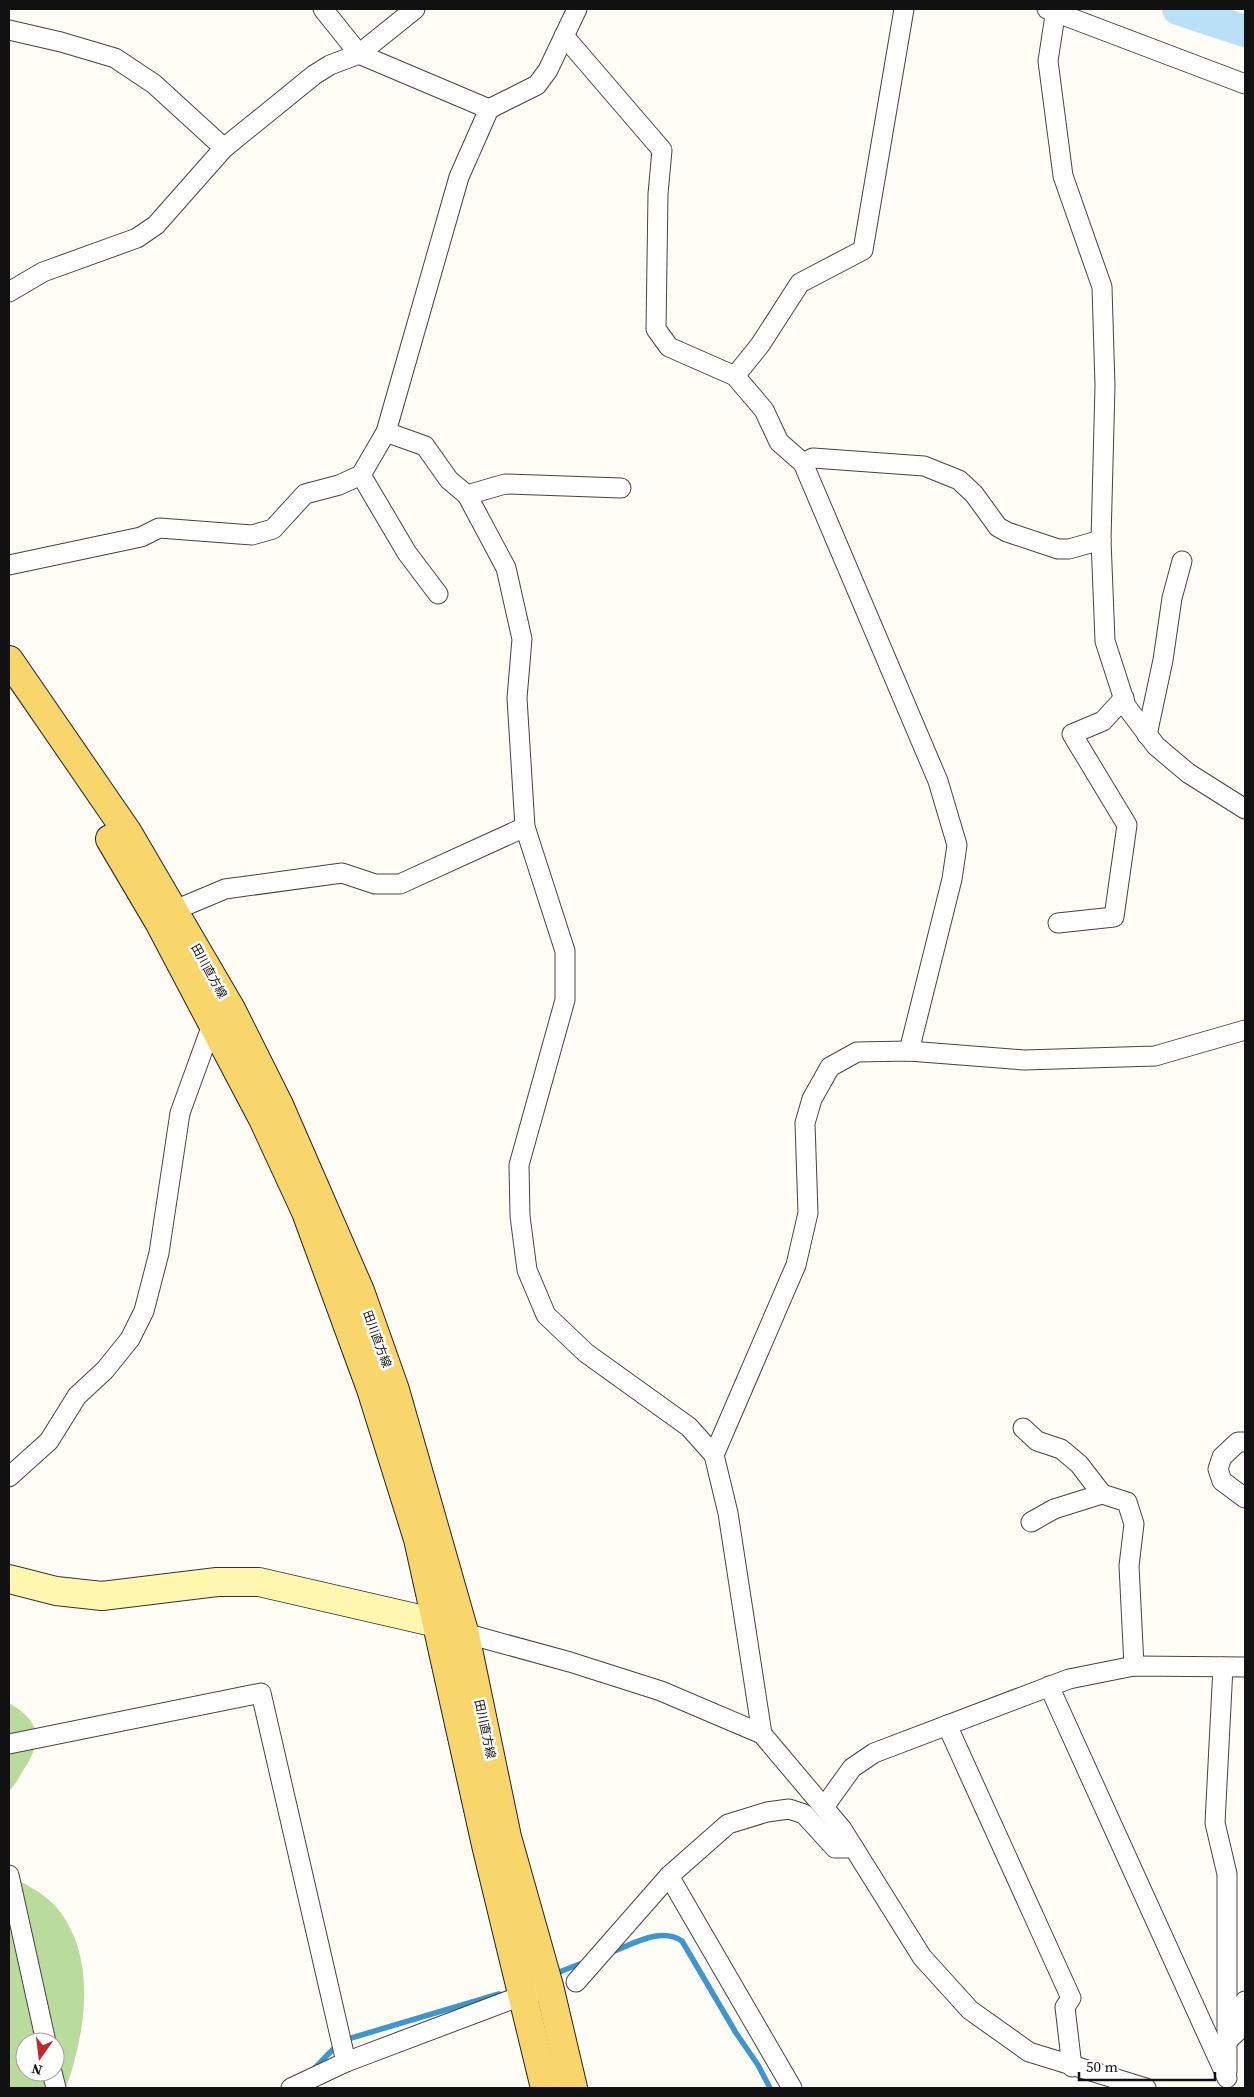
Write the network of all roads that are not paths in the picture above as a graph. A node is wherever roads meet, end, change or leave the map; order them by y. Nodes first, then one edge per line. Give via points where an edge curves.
1 (323, 9) edge
2 (415, 9) edge
3 (577, 9) edge
4 (904, 9) edge
5 (1053, 10) edge
6 (9, 30) edge
7 (564, 36) junction
8 (359, 54) junction
9 (1245, 84) edge
10 (489, 109) junction
11 (224, 148) junction
12 (9, 292) edge
13 (736, 376) junction
14 (386, 432) junction
15 (803, 463) junction
16 (361, 475) junction
17 (620, 488) dead end
18 (467, 495) junction
19 (1101, 540) junction
20 (1182, 561) dead end
21 (9, 565) edge
22 (438, 594) dead end
23 (9, 660) edge
24 (9, 692) edge
25 (1124, 698) junction
26 (1147, 735) junction
27 (1245, 809) edge
28 (525, 828) junction
29 (167, 916) junction
30 (1058, 923) dead end
31 (213, 1022) junction
32 (1245, 1030) edge
33 (909, 1051) junction
34 (1023, 1428) dead end
35 (1245, 1442) edge
36 (714, 1455) junction
37 (9, 1477) edge
38 (1102, 1494) junction
39 (1245, 1498) edge
40 (1031, 1522) dead end
41 (9, 1579) edge
42 (437, 1623) junction
43 (466, 1635) junction
44 (1134, 1666) junction
45 (1223, 1667) junction
46 (1245, 1667) edge
47 (1049, 1686) junction
48 (946, 1725) junction
49 (762, 1734) junction
50 (9, 1744) edge
51 (824, 1807) junction
52 (854, 1848) junction
53 (9, 1875) edge
54 (669, 1876) junction
55 (576, 1982) dead end
56 (549, 1986) junction
57 (523, 1995) junction
58 (1245, 2001) edge
59 (44, 2032) edge
60 (1227, 2041) junction
61 (346, 2062) junction
62 (1072, 2067) junction
63 (1228, 2083) edge
64 (291, 2088) edge
65 (545, 2088) edge
66 (573, 2088) edge
67 (792, 2088) edge
68 (1146, 2088) edge

1 - 8 street
2 - 8 street
3 - 7 street
4 - 13 street via 863,250 800,283
5 - 9 street
5 - 19 street via 1048,60 1063,176 1102,288
6 - 11 street via 115,58 154,84
7 - 10 street via 537,85
7 - 13 street via 662,150 658,194 656,329 669,348
8 - 10 street
8 - 11 street via 330,64 314,75
10 - 14 street via 459,177
11 - 12 street via 156,225 137,238 43,272
13 - 15 street via 764,410 779,442
14 - 16 street
14 - 18 street via 424,446 449,480
15 - 19 street via 813,458 924,466 959,480 974,494 998,527 1007,532 1058,549
15 - 33 street via 938,780 957,845 952,879
16 - 21 street via 305,494 273,529 252,535 159,528 141,537
16 - 22 street via 407,552
17 - 18 street via 505,484
18 - 28 street via 506,568 522,639 518,698
19 - 25 street via 1105,641
20 - 26 street via 1172,598 1164,660
23 - 29 main road, 田川直方線 via 128,833
24 - 29 main road, 田川直方線
25 - 26 street via 1126,706
25 - 30 street via 1103,721 1072,734 1127,826 1114,917
26 - 27 street via 1188,773
28 - 29 street via 400,884 375,884 342,873 225,889
28 - 36 street via 565,951 565,1000 518,1165 527,1270 546,1315 586,1353 689,1427
29 - 31 main road, 田川直方線
29 - 43 main road, 田川直方線 via 231,1009 279,1105 360,1291 396,1390
31 - 37 street via 180,1113 159,1253 144,1311 130,1339 105,1370 77,1396 49,1441
31 - 42 main road, 田川直方線 via 306,1212 374,1399 418,1539
32 - 33 street via 1155,1056 1024,1060
33 - 36 street via 857,1052 830,1067 812,1099 805,1123 808,1214 796,1265
34 - 38 street via 1037,1441 1061,1449 1079,1464
35 - 39 street via 1238,1442 1222,1457 1218,1469 1222,1481
36 - 49 street via 728,1513
38 - 40 street via 1054,1509
38 - 44 street via 1128,1502 1134,1524 1129,1566
41 - 42 street via 56,1591 102,1596 217,1582 260,1582
42 - 43 street
42 - 57 main road, 田川直方線
43 - 49 street via 570,1662 661,1691
43 - 56 main road, 田川直方線 via 507,1836
44 - 45 street
44 - 47 street
45 - 46 street
45 - 60 street via 1215,1824 1227,1874
47 - 48 street
47 - 63 street
48 - 51 street via 874,1753 852,1768
48 - 62 street via 1071,1998 1065,2007
49 - 51 street
50 - 61 street via 261,1692
51 - 52 street
52 - 54 street via 835,1848 804,1814 789,1809 767,1812 728,1824
52 - 62 street via 922,1957 970,2010 1029,2052
53 - 59 street
54 - 55 street
54 - 67 street
56 - 57 street
56 - 66 main road, 田川直方線
57 - 61 street
57 - 65 main road, 田川直方線
58 - 60 street via 1242,2027
60 - 63 street
61 - 64 street
62 - 68 street

